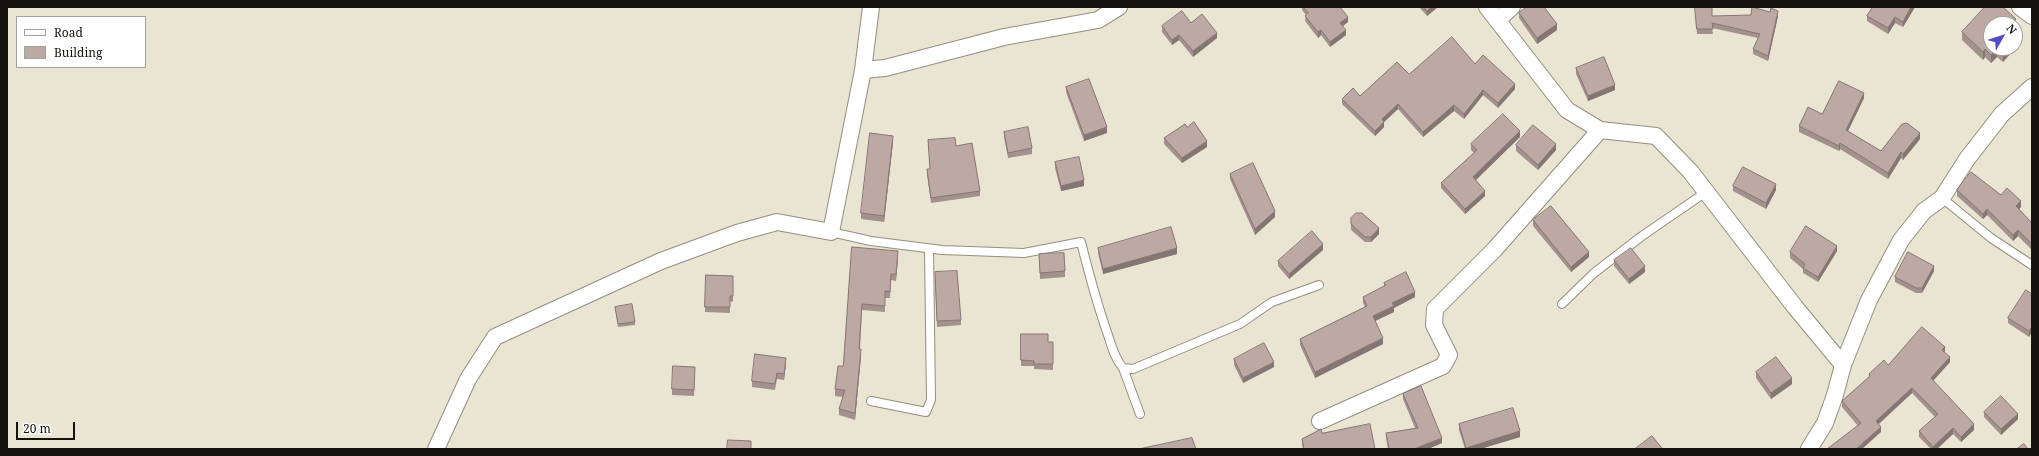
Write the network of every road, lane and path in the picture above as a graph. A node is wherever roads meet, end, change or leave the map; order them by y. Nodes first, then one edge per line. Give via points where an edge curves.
1 (871, 7) edge
2 (1119, 7) edge
3 (1487, 7) edge
4 (1512, 7) edge
5 (2020, 7) edge
6 (2032, 16) edge
7 (1498, 20) junction
8 (863, 70) junction
9 (2032, 87) edge
10 (1600, 130) junction
11 (1706, 192) junction
12 (1942, 198) junction
13 (830, 232) junction
14 (930, 249) junction
15 (2032, 265) edge
16 (1320, 285) dead end
17 (1562, 304) dead end
18 (1843, 365) junction
19 (1122, 368) junction
20 (871, 401) dead end
21 (1140, 414) dead end
22 (1320, 421) dead end
23 (436, 449) edge
24 (1809, 449) edge

1 - 8 street
2 - 8 street via 1098,20 1004,37 885,68
3 - 7 street
4 - 7 street
5 - 6 street
7 - 10 street via 1567,110
8 - 13 street
9 - 12 street via 2002,114 1967,159
10 - 11 street via 1656,136 1690,171
10 - 22 street via 1494,249 1435,309 1434,325 1449,355 1443,366
11 - 17 lane via 1642,236 1594,274
11 - 18 street
12 - 15 lane via 1991,238
12 - 18 street via 1924,211 1901,240 1869,300
13 - 14 lane via 871,241
13 - 23 street via 777,222 737,233 661,261 495,337 468,379
14 - 19 lane via 1024,253 1081,242 1106,330 1117,362
14 - 20 lane via 931,400 926,412
16 - 19 lane via 1272,302 1240,324 1133,369
18 - 24 street via 1825,423
19 - 21 lane

